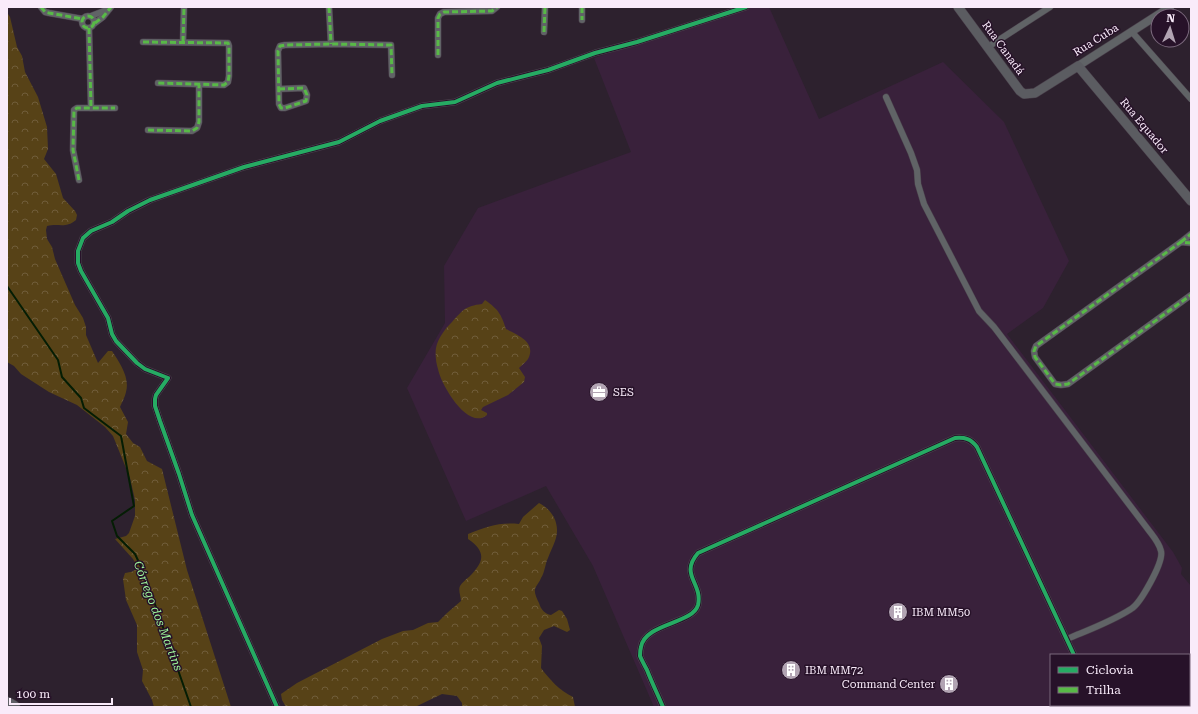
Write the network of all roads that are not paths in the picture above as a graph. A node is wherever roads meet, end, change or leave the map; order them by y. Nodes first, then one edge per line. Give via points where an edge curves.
1 (40, 7) edge
2 (184, 7) edge
3 (329, 7) edge
4 (497, 7) edge
5 (545, 7) edge
6 (582, 7) edge
7 (746, 7) edge
8 (958, 7) edge
9 (1050, 7) edge
10 (1170, 7) edge
11 (110, 8) edge
12 (91, 16) junction
13 (582, 20) dead end
14 (83, 22) junction
15 (95, 23) junction
16 (89, 28) junction
17 (544, 32) dead end
18 (1132, 32) junction
19 (143, 42) dead end
20 (183, 42) junction
21 (331, 44) junction
22 (988, 47) junction
23 (438, 55) dead end
24 (1078, 66) junction
25 (392, 75) dead end
26 (158, 83) dead end
27 (198, 85) junction
28 (279, 89) junction
29 (1035, 93) joint
30 (886, 97) dead end
31 (1191, 100) edge
32 (91, 108) junction
33 (115, 108) dead end
34 (148, 130) dead end
35 (79, 180) dead end
36 (1191, 201) edge
37 (1191, 234) edge
38 (1181, 242) junction
39 (1191, 243) edge
40 (1191, 295) edge
41 (1067, 639) junction
42 (1074, 654) edge
43 (7, 703) edge
44 (14, 707) edge
45 (277, 707) edge
46 (663, 707) edge

1 - 14 street via 45,12 69,16
2 - 20 street
3 - 21 street
4 - 23 street via 492,11 440,14
5 - 17 street
6 - 13 street
7 - 45 street via 548,70 497,83 455,102 422,106 380,121 339,142 218,176 150,200 91,231 83,238 78,251 78,264 108,318 116,341 145,369 168,378 156,395 155,406 192,515
8 - 22 main road, Rua Canadá
9 - 22 street
10 - 18 street, Rua Cuba
11 - 12 street
11 - 15 street
12 - 14 street via 85,16
12 - 15 street
14 - 16 street via 85,27
15 - 16 street
16 - 32 street
18 - 24 street, Rua Cuba
18 - 31 street
19 - 20 street
20 - 27 street via 228,43 228,82 224,85
21 - 25 street via 391,45
21 - 28 street via 280,46
22 - 29 main road, Rua Canadá via 1020,91 1024,94
24 - 29 main road, Rua Cuba
24 - 36 main road, Rua Equador
26 - 27 street
27 - 34 street via 198,128 192,131
28 - 28 street via 281,108 306,101 304,88
30 - 41 street via 911,153 924,204 978,311 994,327 1132,509 1162,553 1145,592 1132,609
32 - 33 street
32 - 35 street via 77,108 73,113 73,150
37 - 38 street
38 - 39 street
38 - 40 street via 1036,346 1035,357 1055,384 1068,384
41 - 42 street
41 - 46 street via 977,447 969,439 955,438 698,553 690,566 690,573 698,592 698,605 695,610 653,632 642,642 640,655
43 - 44 highway

